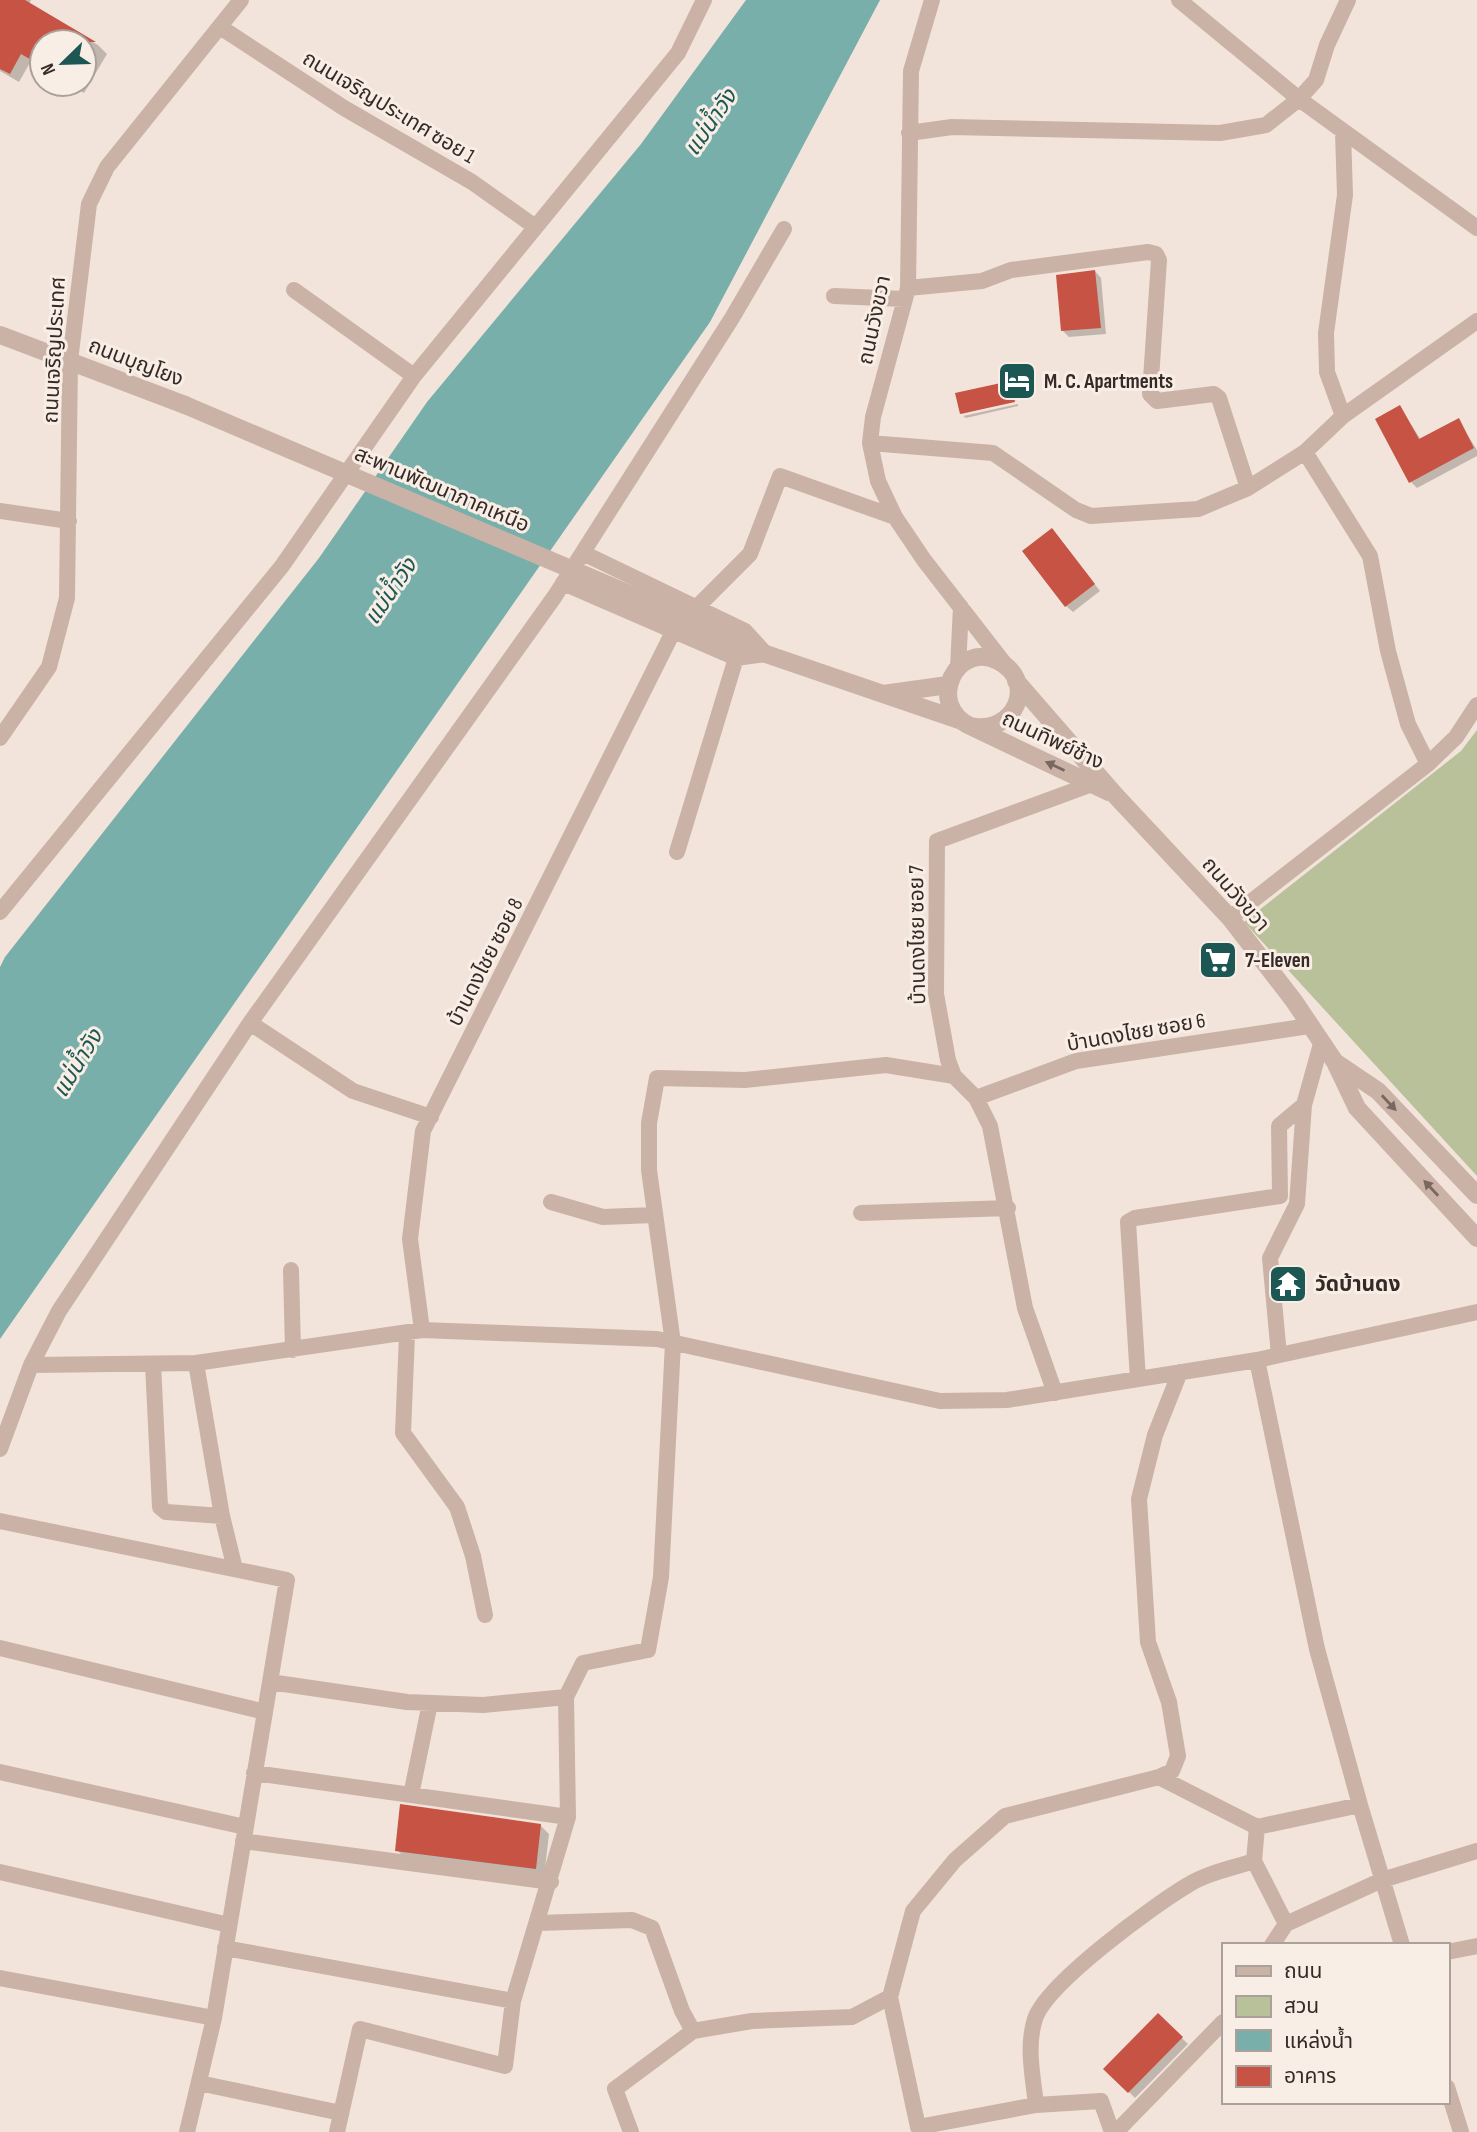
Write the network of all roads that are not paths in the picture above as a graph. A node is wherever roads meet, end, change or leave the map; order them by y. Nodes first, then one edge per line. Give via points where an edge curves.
1 (241, 0) edge
2 (704, 0) edge
3 (932, 0) edge
4 (1179, 0) edge
5 (1348, 0) edge
6 (220, 27) junction
7 (1300, 99) junction
8 (1343, 132) junction
9 (909, 133) junction
10 (534, 226) junction
11 (1477, 228) edge
12 (784, 229) dead end
13 (295, 290) dead end
14 (906, 294) junction
15 (834, 296) dead end
16 (1477, 321) edge
17 (0, 335) edge
18 (71, 361) junction
19 (414, 376) junction
20 (184, 405) joint
21 (1343, 416) junction
22 (870, 443) junction
23 (1305, 452) junction
24 (1248, 488) junction
25 (0, 511) edge
26 (895, 517) junction
27 (69, 521) junction
28 (583, 553) junction
29 (563, 583) junction
30 (698, 606) junction
31 (961, 607) junction
32 (677, 624) junction
33 (766, 654) junction
34 (736, 658) junction
35 (958, 668) junction
36 (1012, 674) junction
37 (948, 685) junction
38 (879, 694) junction
39 (1477, 705) edge
40 (964, 723) junction
41 (0, 738) edge
42 (1428, 764) junction
43 (1091, 784) junction
44 (1116, 796) junction
45 (677, 852) dead end
46 (0, 912) edge
47 (1230, 918) junction
48 (250, 1023) junction
49 (1309, 1026) junction
50 (1321, 1044) junction
51 (1335, 1062) junction
52 (954, 1076) junction
53 (976, 1098) junction
54 (1304, 1105) junction
55 (430, 1117) junction
56 (1477, 1195) edge
57 (551, 1202) dead end
58 (1007, 1208) junction
59 (861, 1213) dead end
60 (654, 1215) junction
61 (1477, 1238) edge
62 (291, 1270) dead end
63 (1477, 1312) edge
64 (415, 1332) junction
65 (673, 1342) junction
66 (293, 1350) junction
67 (1279, 1355) junction
68 (1257, 1360) junction
69 (196, 1363) junction
70 (153, 1364) junction
71 (31, 1365) junction
72 (1180, 1372) junction
73 (1138, 1379) junction
74 (1055, 1393) junction
75 (0, 1448) edge
76 (222, 1516) junction
77 (0, 1521) edge
78 (235, 1569) junction
79 (485, 1615) dead end
80 (0, 1648) edge
81 (270, 1682) junction
82 (566, 1697) junction
83 (430, 1703) junction
84 (265, 1712) junction
85 (0, 1772) edge
86 (254, 1773) junction
87 (1159, 1777) junction
88 (411, 1795) junction
89 (1360, 1805) junction
90 (568, 1817) junction
91 (1257, 1827) junction
92 (244, 1834) junction
93 (1477, 1851) edge
94 (1254, 1861) junction
95 (0, 1872) edge
96 (1382, 1880) junction
97 (551, 1882) junction
98 (538, 1923) junction
99 (1286, 1924) junction
100 (229, 1925) junction
101 (1273, 1943) edge
102 (1401, 1943) edge
103 (1477, 1946) edge
104 (225, 1948) junction
105 (1449, 1952) edge
106 (0, 1978) edge
107 (890, 1997) junction
108 (513, 2001) junction
109 (214, 2018) junction
110 (1222, 2023) edge
111 (693, 2031) junction
112 (199, 2083) junction
113 (1449, 2093) edge
114 (1036, 2105) junction
115 (341, 2113) junction
116 (187, 2132) edge
117 (337, 2132) edge
118 (631, 2132) edge
119 (1114, 2132) edge
120 (1461, 2132) edge

1 - 6 street, ถนนเจริญประเทศ
2 - 10 street via 678,53
3 - 9 street, ถนนวังขวา via 911,71
4 - 7 street
5 - 7 street via 1315,80
6 - 10 street, ถนนเจริญประเทศ ซอย 1 via 344,108 471,181
6 - 18 street, ถนนเจริญประเทศ via 107,167 89,204
7 - 8 street
7 - 9 street via 1266,125 1220,133 953,127
8 - 11 street
8 - 21 street via 1345,195 1326,333 1327,372
9 - 14 street, ถนนวังขวา
10 - 19 street
12 - 28 street
13 - 19 street
14 - 15 street
14 - 22 street, ถนนวังขวา
14 - 24 street via 982,281 1010,270 1156,254 1150,394 1157,401 1214,394 1219,398
16 - 21 street
17 - 18 street, ถนนบุญโยง
18 - 20 street, ถนนบุญโยง
18 - 27 street, ถนนเจริญประเทศ
19 - 46 street via 282,566
20 - 32 street, สะพานพัฒนาภาคเหนือ, bridge
21 - 23 street
22 - 24 street via 993,453 1091,516 1198,509
22 - 26 street, ถนนวังขวา via 878,481
23 - 24 street
23 - 42 street via 1370,556 1408,724
25 - 27 street
26 - 30 street via 780,476 750,554
26 - 31 street, ถนนวังขวา
27 - 41 street, ถนนเจริญประเทศ via 67,598 49,667
28 - 29 street
28 - 30 street
29 - 32 street
29 - 48 street
30 - 33 street via 745,631
31 - 35 street
31 - 36 street, ถนนวังขวา
32 - 33 street, สะพานพัฒนาภาคเหนือ
32 - 34 street
32 - 55 street, บ้านดงไชย ซอย 8
33 - 34 street
33 - 38 street, ถนนทิพย์ช้าง
34 - 45 street
35 - 36 street via 982,657 996,660
35 - 37 street
36 - 40 street via 1017,704 1003,723 981,729
36 - 44 street, ถนนวังขวา
37 - 38 street
37 - 40 street via 947,698
38 - 40 street, ถนนทิพย์ช้าง
39 - 42 street via 1456,737
43 -> 40 street, ถนนทิพย์ช้าง
42 - 47 street
43 - 44 street, ถนนทิพย์ช้าง
43 - 52 street, บ้านดงไชย ซอย 7 via 937,841 936,994
44 - 47 street, ถนนวังขวา
47 - 49 street, ถนนวังขวา
48 - 55 street via 353,1091
48 - 71 street via 60,1311
49 - 50 street, ถนนวังขวา
49 - 53 street, บ้านดงไชย ซอย 6 via 1076,1061
50 - 51 street, ถนนวังขวา
50 - 54 street
51 -> 56 street, ถนนวังขวา via 1378,1091
61 -> 51 street via 1357,1108
52 - 53 street, บ้านดงไชย ซอย 7
52 - 60 street via 886,1065 745,1080 657,1078 649,1123
53 - 58 street, บ้านดงไชย ซอย 7 via 990,1126
54 - 67 street via 1297,1204 1270,1258
54 - 73 street via 1279,1126 1280,1196 1128,1222
55 - 64 street, บ้านดงไชย ซอย 8 via 423,1131 410,1238
57 - 60 street via 603,1217
58 - 59 street
58 - 74 street, บ้านดงไชย ซอย 7 via 1025,1308
60 - 65 street
62 - 66 street
63 - 67 street
64 - 65 street
64 - 66 street
64 - 79 street, บ้านดงไชย ซอย 8 via 403,1433 457,1507 474,1556
65 - 74 street via 940,1401 1007,1400
65 - 82 street via 661,1577 649,1650 583,1662
66 - 69 street
67 - 68 street
68 - 72 street
68 - 89 street via 1317,1649
69 - 70 street
69 - 76 street
70 - 71 street
70 - 76 street via 160,1507 166,1512
71 - 75 street
72 - 73 street
72 - 87 street via 1155,1435 1139,1499 1148,1642 1169,1702 1178,1756 1172,1771
73 - 74 street
76 - 78 street
77 - 78 street
78 - 81 street via 287,1580
80 - 84 street
81 - 83 street
81 - 84 street
82 - 83 street via 483,1705
82 - 90 street
83 - 88 street
84 - 86 street
85 - 92 street
86 - 88 street
86 - 92 street
87 - 91 street
87 - 107 street via 1005,1816 955,1860 913,1912
88 - 90 street
89 - 91 street
89 - 96 street
90 - 97 street
91 - 94 street
92 - 97 street
92 - 100 street
93 - 96 street
94 - 99 street
94 - 114 street via 1190,1883 1127,1928 1054,1991 1035,2016 1029,2044
95 - 100 street
96 - 99 street
96 - 102 street
97 - 98 street
98 - 108 street
98 - 111 street via 632,1920 652,1928
99 - 101 street
100 - 104 street
103 - 105 street
104 - 108 street
104 - 109 street
106 - 109 street
107 - 111 street via 852,2017 752,2021
107 - 114 street via 918,2127
108 - 115 street via 505,2066 360,2029
109 - 112 street
110 - 119 street
111 - 118 street via 615,2089
112 - 115 street
112 - 116 street
113 - 120 street
114 - 119 street via 1101,2101
115 - 117 street

